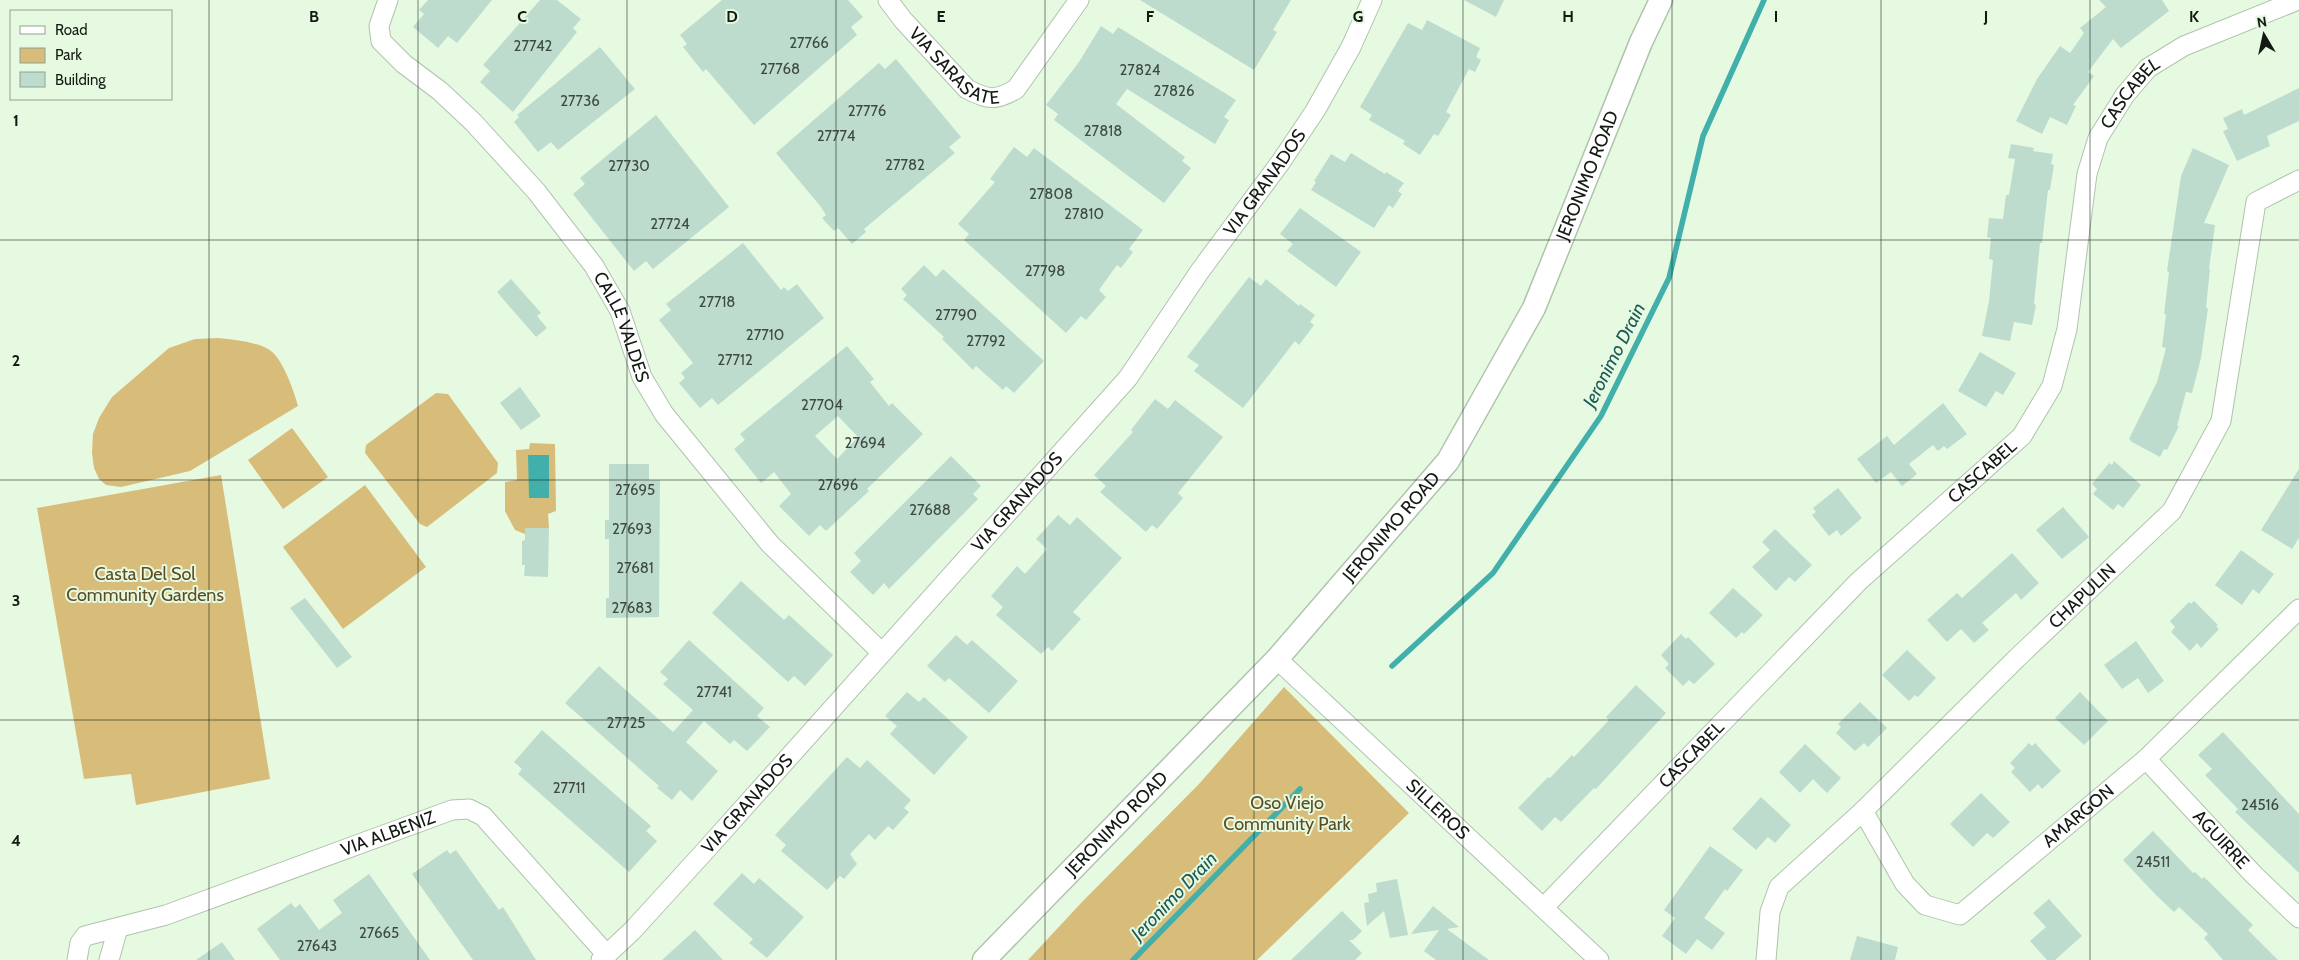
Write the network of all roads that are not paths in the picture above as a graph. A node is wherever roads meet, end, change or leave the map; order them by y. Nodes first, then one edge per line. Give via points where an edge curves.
1 (388, 0) edge
2 (888, 0) edge
3 (1079, 0) edge
4 (1372, 0) edge
5 (1661, 0) edge
6 (2298, 0) edge
7 (2299, 180) edge
8 (2299, 608) edge
9 (882, 653) junction
10 (1277, 659) junction
11 (2146, 759) junction
12 (1863, 811) junction
13 (1544, 906) junction
14 (2299, 918) edge
15 (118, 928) junction
16 (604, 957) edge
17 (76, 960) edge
18 (109, 960) edge
19 (984, 960) edge
20 (1599, 960) edge
21 (1766, 960) edge

1 - 9 street, CALLE VALDES via 379,26 381,41 473,122 536,191 594,266 620,311 642,377 664,414 770,544
2 - 3 street, VIA SARASATE via 967,89 992,98 1002,97 1016,89
4 - 9 street, VIA GRANADOS via 1315,112 1200,270 1144,356 1049,468
5 - 10 main road, JERONIMO ROAD via 1534,308 1448,461
6 - 13 street, CASCABEL via 2184,46 2148,68 2125,95 2098,138 2087,174 2067,329 2052,386 2022,436 1859,581
7 - 12 street, CHAPULIN via 2256,202 2221,421 2172,511 2017,658
8 - 11 street, AMARGON
9 - 16 street, VIA GRANADOS via 659,902
10 - 13 street, SILLEROS
10 - 19 main road, JERONIMO ROAD
11 - 12 street, AMARGON via 1960,915 1925,905 1905,884
11 - 14 street, AGUIRRE via 2254,875
12 - 21 street, CHAPULIN via 1779,887 1770,912
13 - 20 street, SILLEROS
15 - 16 street, VIA ALBENIZ via 194,905 452,810 469,809 483,816
15 - 17 street, VIA ALBENIZ via 85,936 80,942
15 - 18 street

